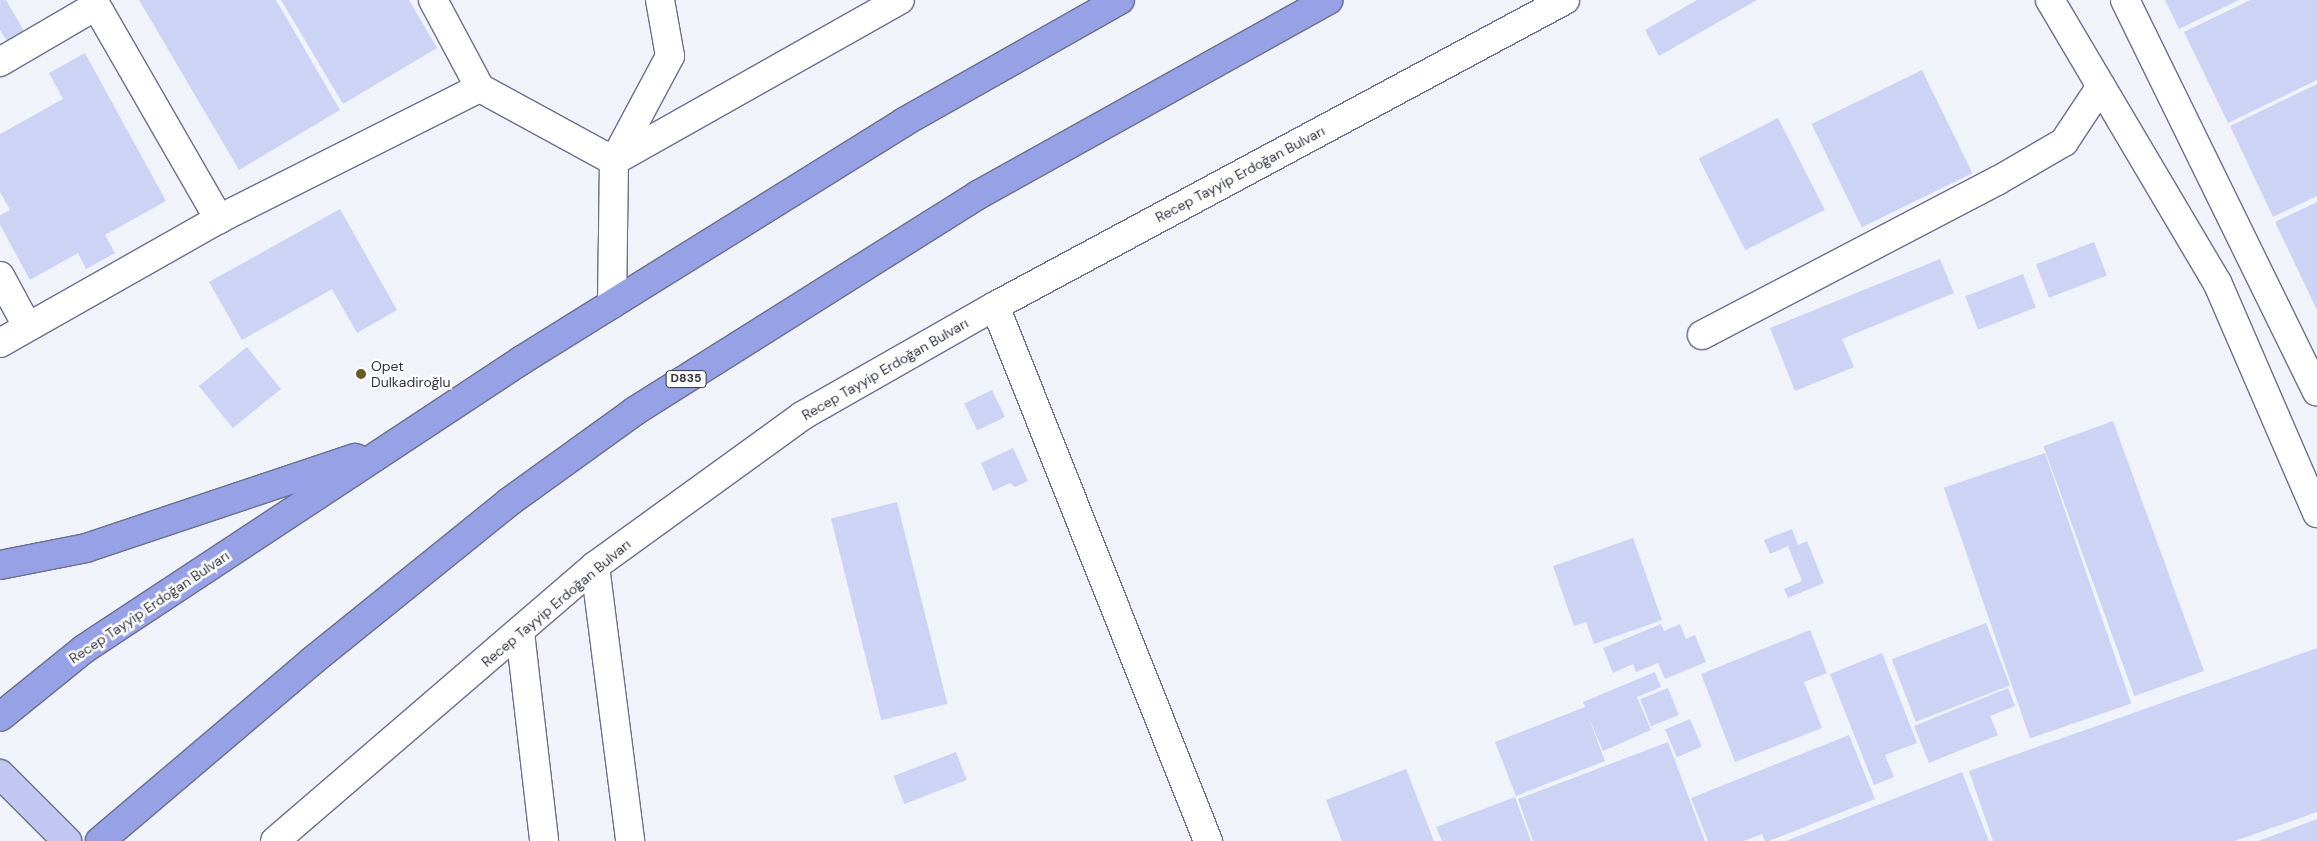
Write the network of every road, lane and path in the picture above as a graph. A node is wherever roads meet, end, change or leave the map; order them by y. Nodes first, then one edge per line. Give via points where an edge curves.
1 (433, 0) edge
2 (660, 0) edge
3 (900, 0) edge
4 (1120, 0) edge
5 (1328, 0) edge
6 (1565, 0) edge
7 (2050, 0) edge
8 (2125, 0) edge
9 (94, 3) edge
10 (0, 62) edge
11 (2101, 86) junction
12 (480, 88) junction
13 (614, 161) junction
14 (219, 219) junction
15 (0, 276) edge
16 (612, 304) junction
17 (995, 306) junction
18 (27, 326) junction
19 (1702, 335) dead end
20 (0, 343) edge
21 (2317, 392) edge
22 (389, 446) junction
23 (2317, 513) edge
24 (0, 565) edge
25 (595, 566) junction
26 (520, 632) junction
27 (0, 717) edge
28 (0, 774) edge
29 (67, 841) edge
30 (100, 841) edge
31 (275, 841) edge
32 (544, 841) edge
33 (630, 841) edge
34 (1208, 841) edge

1 - 12 street
2 - 13 street via 670,56
3 - 13 street
4 - 16 highway, Recep Tayyip Erdoğan Bulvarı via 904,122
5 - 30 highway, D835 via 978,195 635,412 509,502 312,661
6 - 17 street, Recep Tayyip Erdoğan Bulvarı
7 - 11 street
8 - 21 street
9 - 10 street
9 - 14 street
11 - 19 street via 2064,142 1997,181
11 - 23 street via 2217,282
12 - 13 street
12 - 14 street
13 - 16 street
14 - 18 street
15 - 18 street
16 - 22 highway, Recep Tayyip Erdoğan Bulvarı
17 - 25 street, Recep Tayyip Erdoğan Bulvarı via 802,416
17 - 34 street
18 - 20 street
22 - 24 highway via 86,548
22 - 27 highway, Recep Tayyip Erdoğan Bulvarı via 84,649
25 - 26 street, Recep Tayyip Erdoğan Bulvarı
25 - 33 street
26 - 31 street, Recep Tayyip Erdoğan Bulvarı
26 - 32 street
28 - 29 main road

